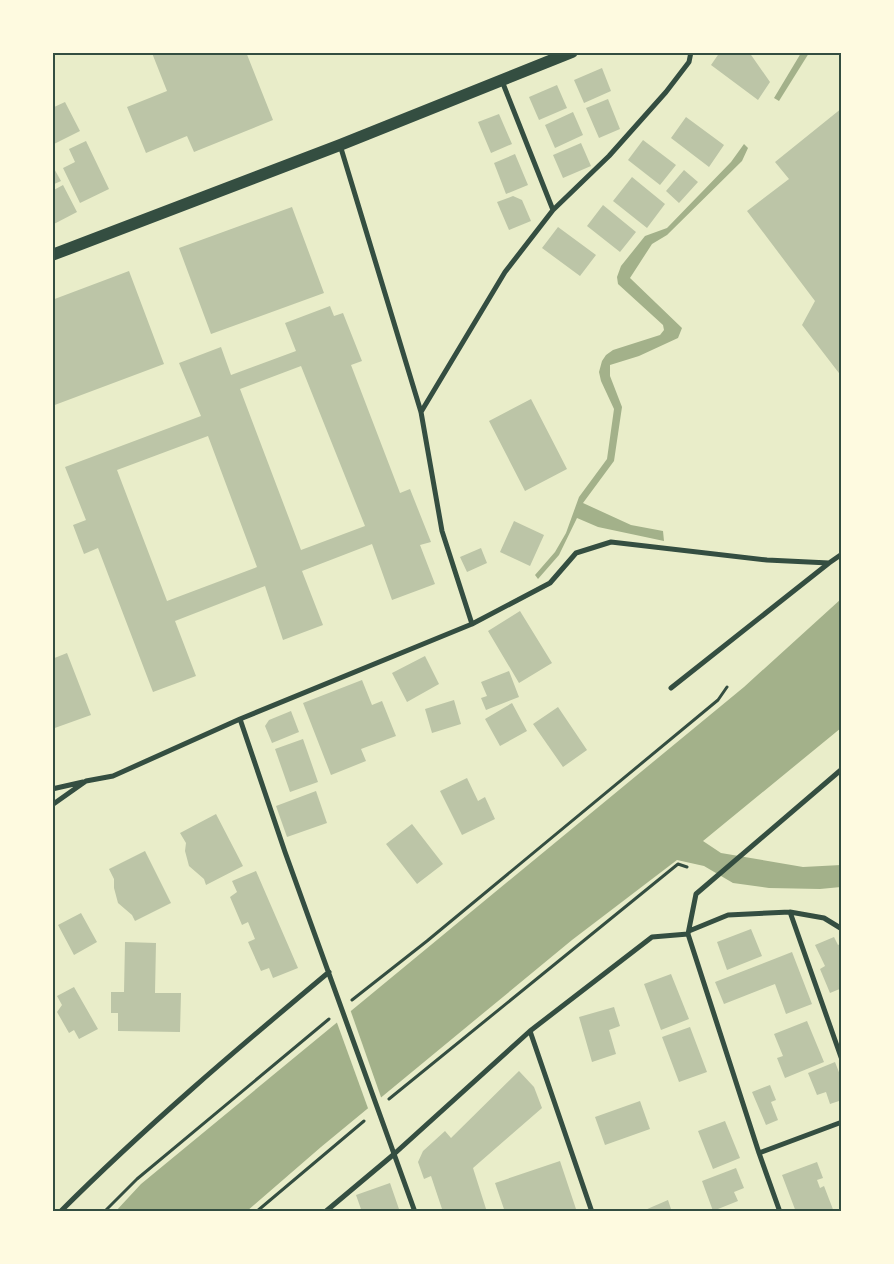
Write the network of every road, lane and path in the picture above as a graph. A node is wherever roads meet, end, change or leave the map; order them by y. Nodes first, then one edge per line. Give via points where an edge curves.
1 (572, 52) edge
2 (691, 52) edge
3 (502, 81) junction
4 (340, 145) junction
5 (553, 210) junction
6 (52, 254) edge
7 (421, 412) junction
8 (842, 554) edge
9 (830, 563) junction
10 (472, 624) junction
11 (727, 687) dead end
12 (671, 688) dead end
13 (240, 719) junction
14 (842, 769) edge
15 (86, 781) junction
16 (52, 789) edge
17 (52, 805) edge
18 (687, 867) dead end
19 (790, 912) junction
20 (842, 929) edge
21 (689, 932) junction
22 (329, 972) junction
23 (351, 1001) dead end
24 (329, 1019) dead end
25 (530, 1031) junction
26 (842, 1060) edge
27 (389, 1099) dead end
28 (364, 1121) dead end
29 (842, 1122) edge
30 (759, 1153) junction
31 (394, 1155) junction
32 (60, 1212) edge
33 (104, 1212) edge
34 (256, 1212) edge
35 (325, 1212) edge
36 (415, 1212) edge
37 (592, 1212) edge
38 (780, 1212) edge

1 - 3 main road
2 - 5 street via 689,62 666,92 609,156
3 - 4 main road
3 - 5 street
4 - 6 main road
4 - 7 street
5 - 7 street via 505,272
7 - 10 street via 442,531
8 - 9 street
9 - 10 street via 767,560 612,542 576,553 550,583
9 - 12 street
10 - 13 street
11 - 23 path via 718,700
13 - 15 street via 112,776
13 - 22 street
14 - 21 street via 696,894
15 - 16 street
15 - 17 street
18 - 27 path via 678,864
19 - 20 street via 824,918
19 - 21 street via 728,915
19 - 26 street
21 - 25 street via 652,937
21 - 30 street
22 - 31 street
22 - 32 street via 227,1058
24 - 33 path via 136,1179
25 - 31 street
25 - 37 street
28 - 34 path
29 - 30 street
30 - 38 street
31 - 35 street
31 - 36 street

